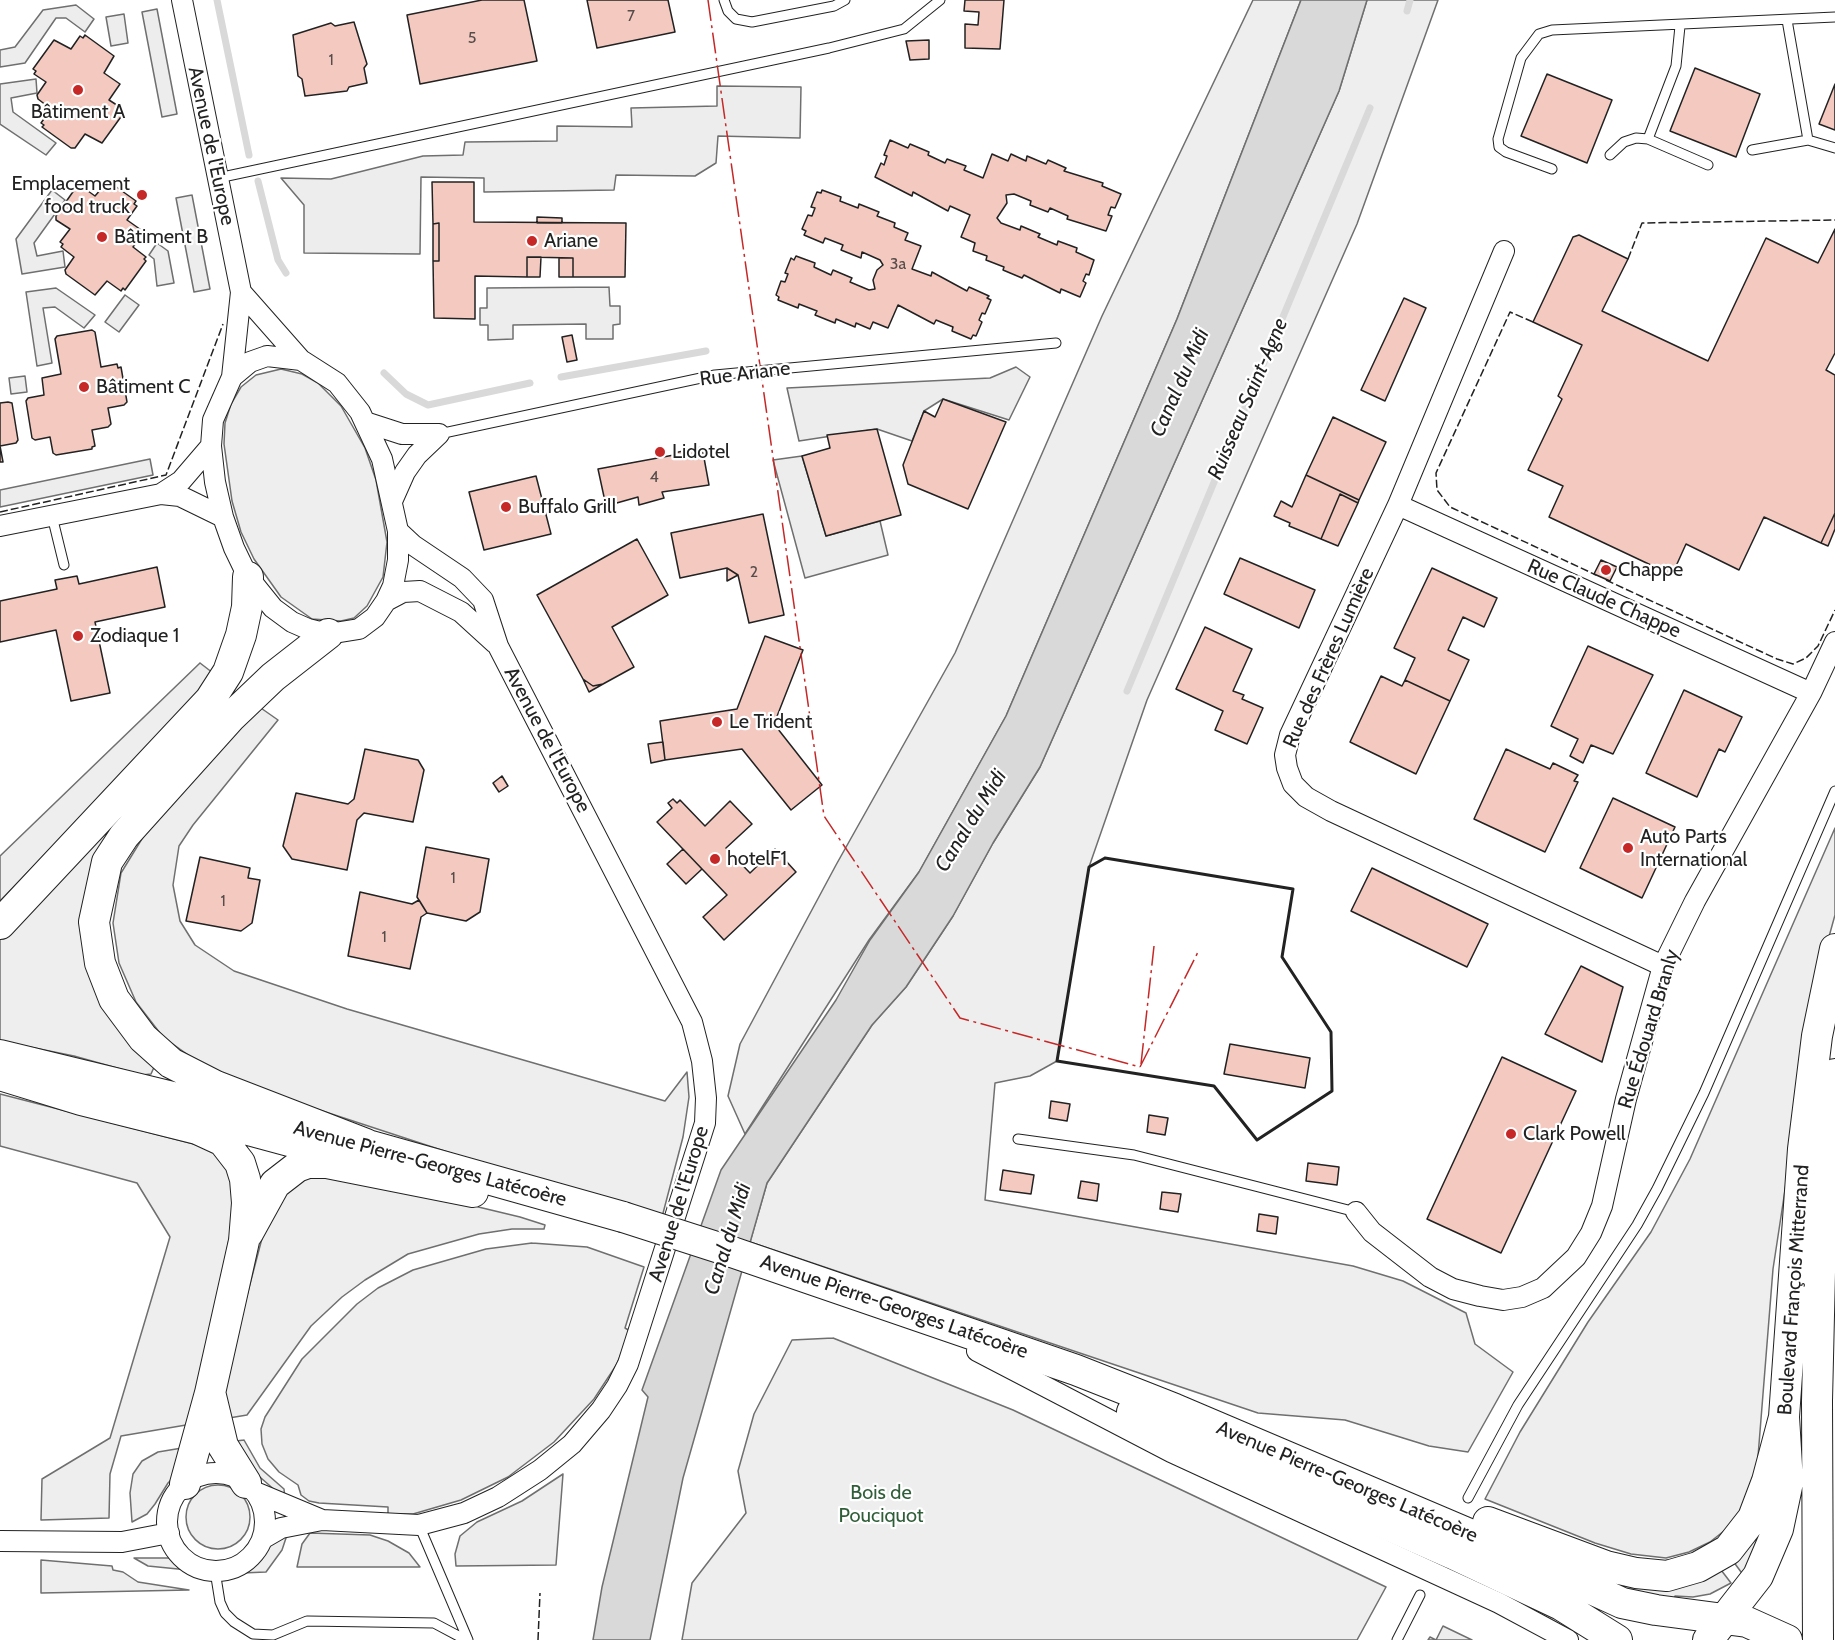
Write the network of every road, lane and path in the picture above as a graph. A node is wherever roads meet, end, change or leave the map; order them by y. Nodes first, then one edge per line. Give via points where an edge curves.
1 (182, 0) edge
2 (723, 0) edge
3 (845, 0) edge
4 (940, 0) edge
5 (1835, 17) edge
6 (1787, 20) junction
7 (1680, 26) junction
8 (1648, 139) junction
9 (1808, 140) junction
10 (1835, 148) edge
11 (1752, 150) dead end
12 (1610, 155) dead end
13 (1708, 165) dead end
14 (1552, 170) dead end
15 (218, 178) junction
16 (1504, 251) dead end
17 (241, 292) junction
18 (1056, 343) dead end
19 (301, 360) junction
20 (232, 377) junction
21 (365, 422) junction
22 (440, 434) junction
23 (211, 446) junction
24 (160, 494) junction
25 (393, 499) junction
26 (1398, 505) junction
27 (51, 516) junction
28 (223, 517) junction
29 (0, 526) edge
30 (398, 531) junction
31 (64, 565) dead end
32 (249, 576) junction
33 (386, 601) junction
34 (328, 634) junction
35 (1835, 642) edge
36 (498, 646) junction
37 (1811, 693) junction
38 (1835, 791) edge
39 (0, 924) edge
40 (1835, 949) edge
41 (1664, 966) junction
42 (0, 1055) edge
43 (0, 1074) edge
44 (1835, 1074) edge
45 (1018, 1139) dead end
46 (366, 1144) junction
47 (484, 1195) junction
48 (1356, 1212) joint
49 (622, 1225) junction
50 (244, 1241) junction
51 (822, 1290) junction
52 (977, 1351) junction
53 (210, 1393) junction
54 (1175, 1409) junction
55 (1784, 1417) junction
56 (185, 1484) junction
57 (250, 1487) junction
58 (1468, 1498) dead end
59 (322, 1520) junction
60 (419, 1525) junction
61 (169, 1533) junction
62 (262, 1539) junction
63 (0, 1541) edge
64 (215, 1571) junction
65 (1420, 1595) dead end
66 (1718, 1629) edge
67 (467, 1640) edge
68 (1397, 1640) edge
69 (1568, 1640) edge
70 (1617, 1640) edge
71 (1787, 1640) edge
72 (1818, 1640) edge

1 - 15 street, Avenue de l'Europe
2 - 3 lane via 736,18 752,22 834,6
4 - 15 lane via 904,28 829,48
5 - 6 lane
6 - 7 lane
6 - 9 lane
7 - 8 lane via 1676,66
7 - 14 lane via 1552,30 1539,34 1530,43 1521,58 1499,147
8 - 12 lane via 1624,142
8 - 13 lane
9 - 10 lane
9 - 11 lane
15 - 17 street, Avenue de l'Europe
16 - 26 street, Rue des Frères Lumière
17 - 19 street, Avenue de l'Europe
17 - 20 street, Avenue de l'Europe
18 - 22 lane, Rue Ariane via 715,375
19 - 20 street, Avenue de l'Europe via 267,356 250,362
19 - 21 street, Avenue de l'Europe via 337,383
20 - 23 street, Avenue de l'Europe via 213,420
21 - 22 street, Rue Ariane via 402,434
21 - 25 street, Avenue de l'Europe via 382,459
22 - 25 street via 417,455
23 - 24 street via 181,481
23 - 28 street, Avenue de l'Europe
24 - 27 street
24 - 28 street via 180,495
25 - 30 street, Avenue de l'Europe
26 - 37 street, Rue Claude Chappe
26 - 41 street, Rue des Frères Lumière via 1290,735 1285,754 1293,784 1306,797 1331,811
27 - 29 street
27 - 31 lane
28 - 32 street, Avenue de l'Europe
30 - 33 street, Avenue de l'Europe via 398,560
30 - 36 street, Avenue de l'Europe via 462,578 483,600
32 - 34 street, Avenue de l'Europe via 273,608 292,622
32 - 39 main road via 241,635 228,672 210,700
33 - 34 street, Avenue de l'Europe via 375,617 359,629
33 - 36 street, Avenue de l'Europe via 403,592 420,591 437,597 461,612
34 - 46 main road via 273,677 230,718 124,836 107,862 94,922 100,963 114,999 143,1038 171,1063 216,1086
35 - 37 street, Rue Édouard Branly
36 - 60 street, Avenue de l'Europe via 692,1023 702,1061 705,1123 636,1343 617,1386 601,1410 572,1444 498,1497 464,1513
37 - 41 street, Rue Édouard Branly via 1695,901
38 - 58 lane via 1704,1094 1657,1189 1518,1405
40 - 55 main road, Boulevard François Mitterrand via 1817,1036 1803,1149
41 - 48 street, Rue Édouard Branly via 1626,1099 1602,1206 1576,1257 1543,1288 1503,1300 1453,1289 1372,1232
42 - 46 main road, Avenue Pierre-Georges Latécoère
43 - 47 main road, Avenue Pierre-Georges Latécoère via 119,1096
43 - 50 main road via 197,1129 223,1141 234,1152 245,1179
44 - 72 main road, Boulevard François Mitterrand via 1827,1133 1820,1272
45 - 48 lane via 1134,1155
46 - 49 main road, Avenue Pierre-Georges Latécoère
47 - 49 main road, Avenue Pierre-Georges Latécoère
47 - 50 main road via 327,1163 308,1163 275,1184
49 - 51 main road, Avenue Pierre-Georges Latécoère
50 - 53 main road
51 - 52 main road, Avenue Pierre-Georges Latécoère
51 - 54 main road, Avenue Pierre-Georges Latécoère via 974,1333
52 - 69 street, Avenue Pierre-Georges Latécoère via 1171,1452 1499,1603
52 - 70 main road, Avenue Pierre-Georges Latécoère via 1075,1387 1453,1554 1561,1605
53 - 56 main road
53 - 57 main road via 223,1446
54 - 55 main road via 1250,1430 1606,1566 1667,1576 1716,1559 1742,1534 1762,1496
54 - 66 main road, Avenue Pierre-Georges Latécoère via 1622,1603
55 - 66 main road, Boulevard François Mitterrand via 1788,1482 1778,1529 1758,1576
56 - 57 street via 215,1473 231,1476
56 - 61 street via 170,1507
57 - 59 street, Avenue de l'Europe
57 - 62 street via 263,1506
59 - 60 street, Avenue de l'Europe
59 - 62 street, Avenue de l'Europe via 281,1528
60 - 67 lane
61 - 63 street via 122,1542
61 - 64 street via 185,1560
62 - 64 street via 244,1563
64 - 67 lane via 225,1613 254,1634 273,1635 307,1621 434,1623
65 - 68 lane
66 - 71 main road, Avenue Pierre-Georges Latécoère via 1747,1622

